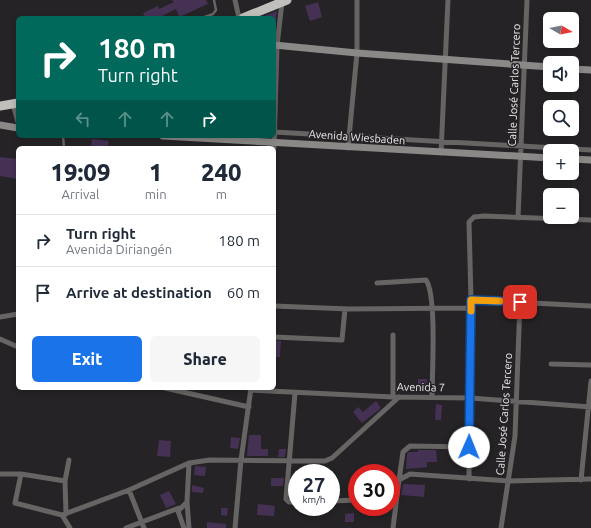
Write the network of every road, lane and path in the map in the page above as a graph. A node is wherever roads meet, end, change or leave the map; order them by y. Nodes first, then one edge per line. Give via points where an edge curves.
1 (214, 0) edge
2 (235, 0) edge
3 (358, 0) edge
4 (448, 0) edge
5 (527, 0) edge
6 (285, 1) edge
7 (208, 16) edge
8 (239, 16) edge
9 (248, 16) edge
10 (276, 46) edge
11 (357, 53) junction
12 (446, 59) junction
13 (525, 65) junction
14 (543, 66) edge
15 (579, 69) edge
16 (591, 70) edge
17 (16, 104) edge
18 (0, 106) edge
19 (0, 126) edge
20 (16, 128) edge
21 (276, 132) edge
22 (349, 136) junction
23 (188, 138) edge
24 (442, 141) junction
25 (274, 145) edge
26 (521, 146) junction
27 (348, 148) junction
28 (591, 150) edge
29 (441, 153) junction
30 (521, 157) junction
31 (543, 158) edge
32 (579, 159) edge
33 (591, 160) edge
34 (518, 218) junction
35 (591, 220) edge
36 (377, 283) dead end
37 (471, 300) junction
38 (520, 302) junction
39 (276, 306) edge
40 (591, 306) edge
41 (471, 308) junction
42 (345, 309) junction
43 (432, 310) junction
44 (16, 314) edge
45 (0, 317) edge
46 (393, 335) dead end
47 (276, 337) edge
48 (0, 339) edge
49 (16, 346) edge
50 (551, 364) dead end
51 (591, 365) edge
52 (591, 381) edge
53 (177, 390) edge
54 (250, 390) edge
55 (261, 390) edge
56 (295, 393) junction
57 (396, 397) junction
58 (432, 397) junction
59 (470, 398) junction
60 (517, 401) junction
61 (249, 407) junction
62 (589, 407) edge
63 (469, 447) junction
64 (69, 460) dead end
65 (241, 460) junction
66 (289, 462) junction
67 (189, 464) junction
68 (400, 473) edge
69 (0, 474) edge
70 (21, 474) junction
71 (288, 474) edge
72 (400, 479) edge
73 (468, 479) junction
74 (591, 479) edge
75 (580, 480) junction
76 (64, 481) junction
77 (509, 481) junction
78 (129, 490) junction
79 (288, 501) edge
80 (187, 502) junction
81 (179, 508) junction
82 (64, 514) junction
83 (393, 516) edge
84 (142, 521) junction
85 (70, 528) edge
86 (126, 528) edge
87 (144, 528) edge
88 (184, 528) edge
89 (190, 528) edge
90 (235, 528) edge
91 (393, 528) edge
92 (501, 528) edge

1 - 7 lane via 216,10
2 - 8 street
3 - 11 street
4 - 12 street
5 - 13 street, Calle José Carlos Tercero
6 - 9 highway
6 - 10 street
10 - 11 street
11 - 12 street
11 - 22 street
12 - 13 street
12 - 24 street
13 - 14 street
13 - 26 street, Calle José Carlos Tercero
15 - 16 street
17 - 18 highway
19 - 20 street
21 - 22 street, Avenida Wiesbaden
22 - 24 street, Avenida Wiesbaden
22 - 27 street
23 - 25 street, Avenida Wiesbaden
24 - 26 street, Avenida Wiesbaden
24 - 29 street
25 - 27 street, Avenida Wiesbaden
26 - 28 street, Avenida Wiesbaden
26 - 30 street, Calle José Carlos Tercero
27 - 29 street, Avenida Wiesbaden
29 - 30 street, Avenida Wiesbaden
30 - 31 street, Avenida Wiesbaden
30 - 34 street, Calle José Carlos Tercero
32 - 33 street
34 - 35 street
34 - 37 street via 484,216 474,217 469,222
36 - 43 street via 426,280 429,284
37 - 38 street
37 - 41 street
38 - 40 street
38 - 60 street, Calle José Carlos Tercero
39 - 42 street
41 - 43 street
41 - 59 street
42 - 43 street
42 - 47 street via 342,340
43 - 58 street
44 - 45 street
46 - 57 street
48 - 49 street
50 - 51 street
52 - 62 street
53 - 61 street
54 - 61 street
55 - 56 street, Avenida 7
56 - 57 street, Avenida 7
56 - 66 street
57 - 58 street, Avenida 7
57 - 66 street via 332,458 320,462
58 - 59 street, Avenida 7
59 - 60 street, Avenida 7
59 - 63 street
60 - 62 street, Avenida 7
60 - 77 street, Calle José Carlos Tercero
61 - 65 street
62 - 75 street
63 - 68 street via 410,446 403,452
63 - 73 street
64 - 76 street
65 - 66 street
65 - 67 street via 210,460
65 - 90 street
67 - 78 street
67 - 80 street
69 - 70 street
70 - 76 street
70 - 82 street via 15,503
71 - 79 street
72 - 73 street via 410,474
73 - 77 street
74 - 75 street
75 - 77 street
76 - 82 street
77 - 92 street, Calle José Carlos Tercero
78 - 82 street
78 - 84 street
80 - 81 street
80 - 89 street
81 - 84 street
81 - 88 street
82 - 85 street
83 - 91 street
84 - 86 street
84 - 87 street

